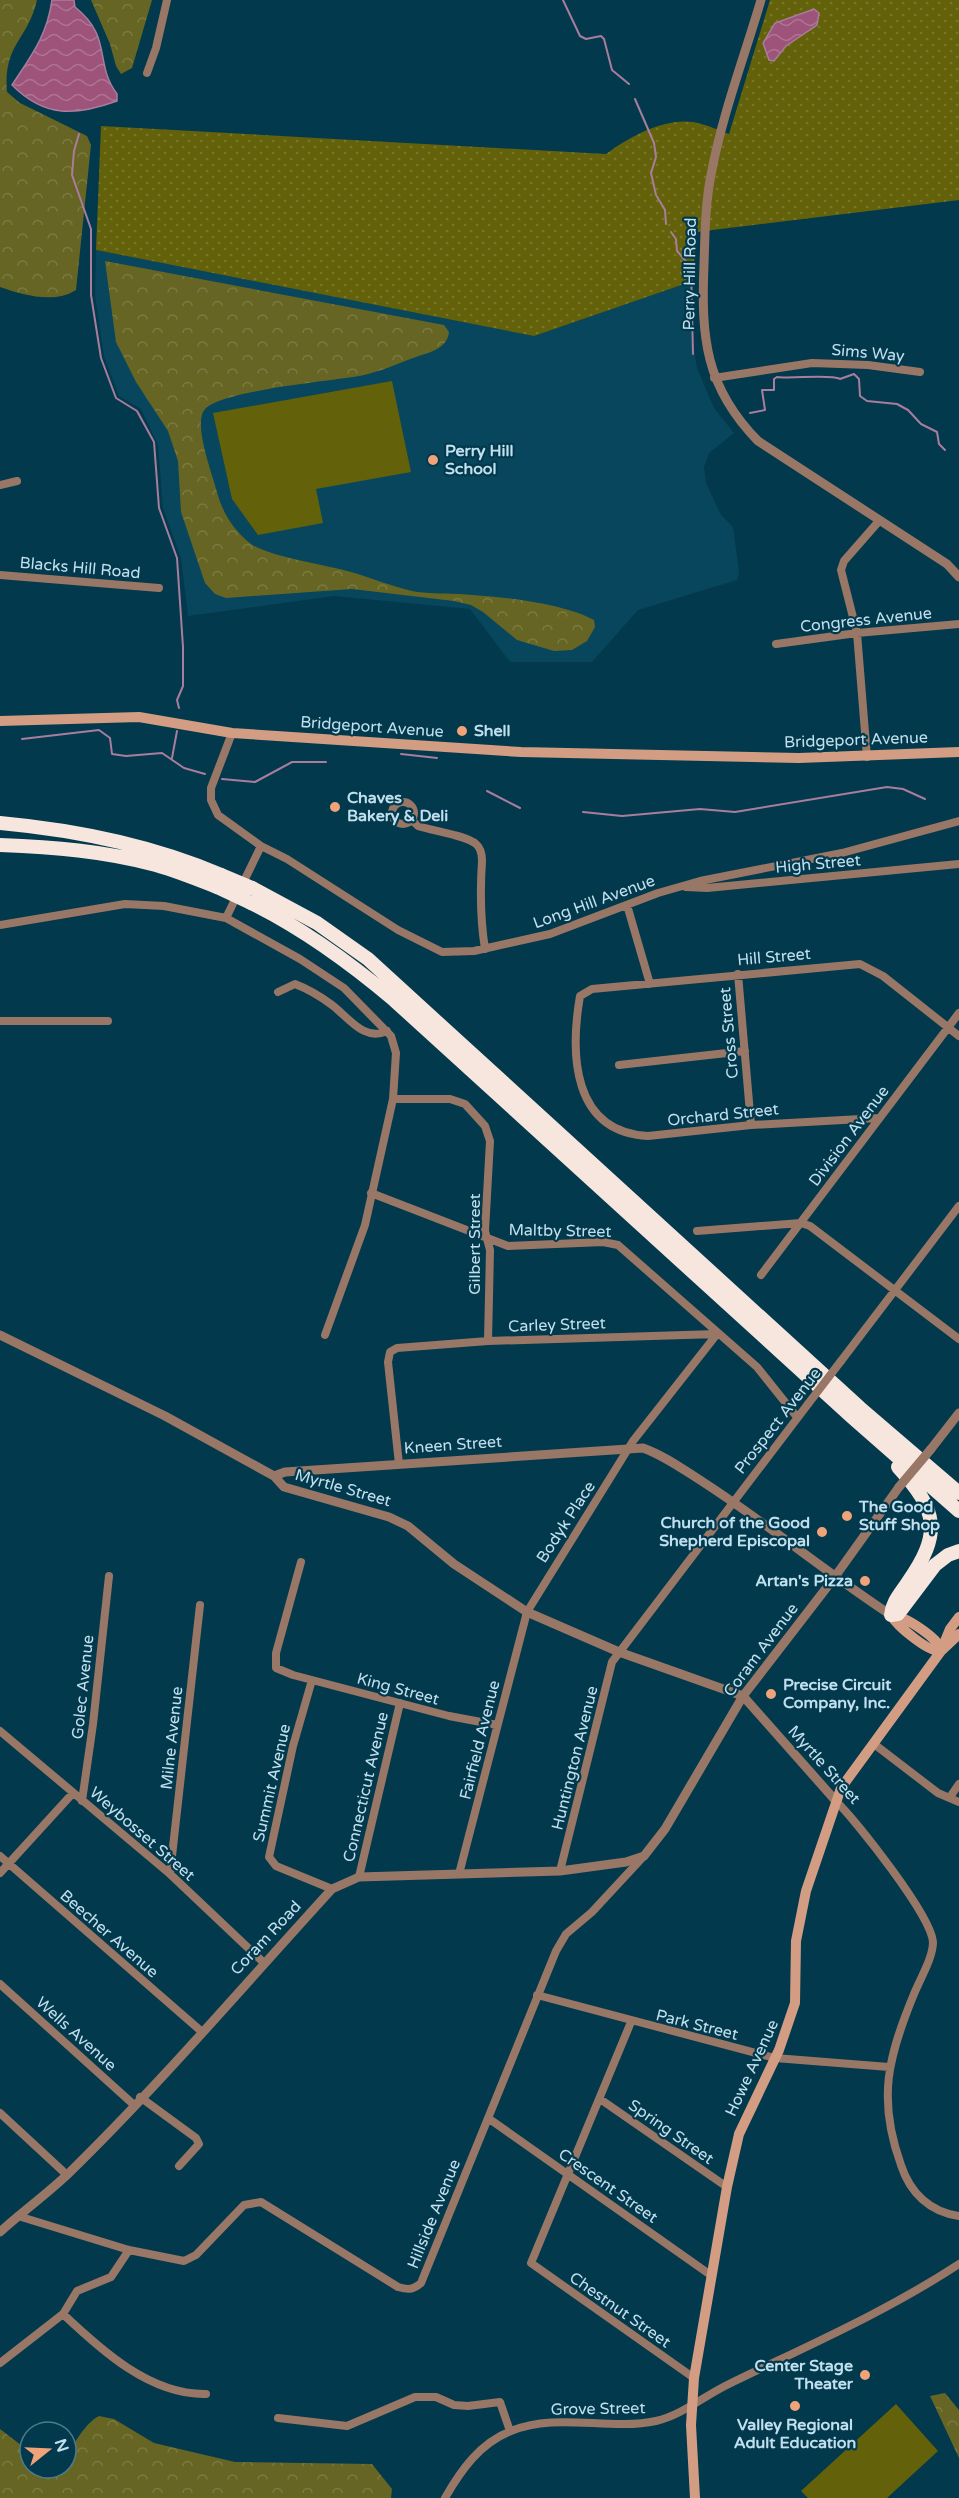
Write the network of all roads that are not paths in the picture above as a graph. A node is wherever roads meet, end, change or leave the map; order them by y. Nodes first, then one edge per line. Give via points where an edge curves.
1 (167, 0) edge
2 (761, 0) edge
3 (147, 73) dead end
4 (920, 372) dead end
5 (714, 378) junction
6 (17, 481) dead end
7 (0, 485) edge
8 (879, 521) junction
9 (0, 575) edge
10 (959, 578) edge
11 (159, 588) dead end
12 (959, 624) edge
13 (857, 633) junction
14 (776, 644) dead end
15 (0, 721) edge
16 (232, 733) junction
17 (959, 752) edge
18 (867, 757) junction
19 (412, 820) dead end
20 (959, 821) edge
21 (0, 823) edge
22 (261, 846) junction
23 (0, 847) edge
24 (959, 864) edge
25 (219, 881) junction
26 (679, 887) junction
27 (627, 905) junction
28 (226, 918) junction
29 (0, 926) edge
30 (485, 949) junction
31 (738, 974) junction
32 (650, 984) junction
33 (278, 992) dead end
34 (959, 1013) edge
35 (0, 1021) edge
36 (108, 1021) dead end
37 (948, 1027) junction
38 (387, 1031) junction
39 (959, 1036) edge
40 (745, 1051) junction
41 (619, 1065) dead end
42 (585, 1098) joint
43 (393, 1099) junction
44 (879, 1118) junction
45 (751, 1125) junction
46 (371, 1193) junction
47 (959, 1206) edge
48 (801, 1223) junction
49 (697, 1231) dead end
50 (486, 1239) junction
51 (761, 1275) dead end
52 (896, 1290) junction
53 (717, 1334) junction
54 (0, 1335) edge
55 (325, 1335) dead end
56 (959, 1339) edge
57 (488, 1341) junction
58 (959, 1413) edge
59 (796, 1417) junction
60 (852, 1417) junction
61 (629, 1448) junction
62 (399, 1464) junction
63 (274, 1476) junction
64 (959, 1493) edge
65 (734, 1502) junction
66 (959, 1511) edge
67 (959, 1551) edge
68 (301, 1562) dead end
69 (109, 1576) dead end
70 (834, 1578) junction
71 (200, 1605) dead end
72 (526, 1612) junction
73 (891, 1615) junction
74 (959, 1617) edge
75 (959, 1634) edge
76 (941, 1651) junction
77 (619, 1652) junction
78 (312, 1680) junction
79 (743, 1696) junction
80 (400, 1703) junction
81 (497, 1725) junction
82 (0, 1731) edge
83 (874, 1744) junction
84 (959, 1784) edge
85 (73, 1793) junction
86 (950, 1797) junction
87 (835, 1800) junction
88 (82, 1801) junction
89 (959, 1802) edge
90 (0, 1856) edge
91 (644, 1856) junction
92 (9, 1864) junction
93 (560, 1871) junction
94 (0, 1874) edge
95 (170, 1874) junction
96 (459, 1874) junction
97 (359, 1877) junction
98 (332, 1889) junction
99 (263, 1962) junction
100 (0, 1984) edge
101 (537, 1995) junction
102 (631, 2022) junction
103 (201, 2031) junction
104 (775, 2058) junction
105 (889, 2067) junction
106 (600, 2099) junction
107 (137, 2101) junction
108 (0, 2113) edge
109 (488, 2118) junction
110 (179, 2166) dead end
111 (568, 2174) junction
112 (67, 2175) junction
113 (727, 2187) junction
114 (18, 2216) junction
115 (959, 2216) edge
116 (0, 2232) edge
117 (129, 2250) junction
118 (959, 2264) edge
119 (712, 2276) junction
120 (63, 2314) junction
121 (0, 2363) edge
122 (694, 2378) junction
123 (206, 2394) dead end
124 (693, 2405) junction
125 (278, 2418) dead end
126 (510, 2431) junction
127 (446, 2498) edge
128 (694, 2498) edge

1 - 3 street
2 - 5 street, Perry Hill Road via 723,125 708,195 702,316
4 - 5 street, Sims Way via 812,363
5 - 8 street, Perry Hill Road via 735,416 758,441
6 - 7 street
8 - 10 street, Perry Hill Road via 947,564
8 - 13 street via 844,561 841,570
9 - 11 street, Blacks Hill Road
12 - 13 street, Congress Avenue
13 - 14 street, Congress Avenue
13 - 18 street
15 - 16 main road, Bridgeport Avenue via 139,717
16 - 18 main road, Bridgeport Avenue via 521,752
16 - 22 street, Long Hill Avenue via 211,788 214,810
17 - 18 main road, Bridgeport Avenue
19 - 30 street via 418,826 471,841 479,848 480,918
20 - 26 street, Long Hill Avenue via 842,853
21 - 25 highway via 49,827 122,842 186,860
22 - 28 street
22 - 30 street, Long Hill Avenue via 422,944 442,952
23 - 25 highway via 41,846 103,854
24 - 26 street, High Street via 707,888
25 - 60 highway, bridge via 339,954 394,1000
25 - 64 highway, bridge via 252,888 317,923 368,959 860,1408
26 - 27 street, Long Hill Avenue
27 - 30 street, Long Hill Avenue via 557,932
27 - 32 street
28 - 29 street via 164,906 125,904
28 - 38 street via 344,988
31 - 32 street, Hill Street
31 - 37 street, Hill Street via 860,964 883,976
31 - 40 street, Cross Street
32 - 42 street, Hill Street via 592,989 580,996 580,1088
33 - 38 street via 295,984 327,1001 368,1032 377,1035
34 - 37 street, Division Avenue
35 - 36 street
37 - 39 street, Hill Street
37 - 44 street, Division Avenue
38 - 43 street via 396,1053
40 - 41 street
40 - 45 street, Cross Street
42 - 45 street, Orchard Street via 601,1119 615,1130 632,1135
43 - 46 street
43 - 50 street, Gilbert Street via 450,1099 465,1104 485,1126 490,1141
44 - 45 street, Orchard Street
44 - 48 street, Division Avenue
46 - 50 street, Maltby Street
46 - 55 street via 356,1255
47 - 52 street, Prospect Avenue
48 - 49 street
48 - 51 street, Division Avenue
48 - 52 street
50 - 53 street, Maltby Street via 508,1246 603,1242 618,1245
50 - 57 street, Gilbert Street via 490,1250
52 - 56 street
52 - 59 street, Prospect Avenue, bridge
53 - 57 street, Carley Street
53 - 59 street, Maltby Street via 757,1367
53 - 61 street
54 - 63 street via 165,1416
57 - 62 street, Carley Street via 397,1348 390,1352
58 - 70 street, Coram Avenue, bridge via 899,1487
59 - 65 street, Prospect Avenue
60 - 66 highway
60 - 73 highway via 920,1492 930,1513 925,1557 894,1602
61 - 62 street, Kneen Street
61 - 65 street, Kneen Street via 649,1450
61 - 72 street, Bodyk Place
62 - 63 street, Kneen Street
63 - 72 street, Myrtle Street via 292,1490 390,1517 408,1526 454,1564
65 - 70 street, Kneen Street
65 - 77 street, Prospect Avenue
67 - 73 highway via 935,1565 898,1614
68 - 78 street, King Street via 275,1661 276,1668
69 - 88 street, Golec Avenue
70 - 73 street, Kneen Street
70 - 79 street, Coram Avenue
71 - 95 street, Milne Avenue
72 - 77 street, Myrtle Street
72 - 81 street, Fairfield Avenue
73 - 76 main road, Kneen Street via 898,1625 933,1651
74 - 76 main road, Howe Avenue
75 - 76 main road, Howe Avenue
76 - 83 main road, Howe Avenue
77 - 79 street, Myrtle Street
77 - 93 street, Huntington Avenue via 612,1662
78 - 80 street, King Street
78 - 98 street, Summit Avenue via 269,1857 276,1866
79 - 87 street, Myrtle Street
79 - 91 street, Coram Avenue via 659,1838
80 - 81 street, King Street
80 - 97 street, Connecticut Avenue
81 - 96 street, Fairfield Avenue
82 - 85 street, Weybosset Street
83 - 86 street via 938,1793
83 - 87 main road, Howe Avenue
84 - 86 street
85 - 88 street, Weybosset Street
85 - 92 street
86 - 89 street
87 - 104 main road, Howe Avenue via 799,1920 795,2003
87 - 105 street, Myrtle Street via 899,1882 924,1920 933,1943
88 - 95 street, Weybosset Street
90 - 92 street, Beecher Avenue
91 - 93 street, Coram Road
91 - 101 street, Hillside Avenue via 566,1934
92 - 94 street
92 - 103 street, Beecher Avenue
93 - 96 street, Coram Road
95 - 99 street, Weybosset Street
96 - 97 street, Coram Road
97 - 98 street, Coram Road
98 - 99 street, Coram Road
99 - 103 street, Coram Road
100 - 107 street, Wells Avenue
101 - 102 street, Park Street
101 - 109 street, Hillside Avenue
102 - 104 street, Park Street
102 - 106 street
103 - 107 street, Coram Road
104 - 105 street, Park Street
104 - 113 main road, Howe Avenue via 739,2134
105 - 115 street, Myrtle Street via 886,2105 904,2174 930,2207
106 - 111 street
106 - 113 street, Spring Street
107 - 110 street, Wells Avenue via 196,2138 196,2150
107 - 112 street, Coram Road
108 - 112 street
109 - 111 street, Crescent Street
109 - 117 street, Hillside Avenue via 421,2283 415,2288 398,2287 261,2202 244,2205 196,2255 184,2261
111 - 119 street, Crescent Street
111 - 122 street, Chestnut Street via 531,2264
112 - 114 street, Coram Road
113 - 119 main road, Howe Avenue
114 - 116 street, Coram Road
114 - 117 street, Hillside Avenue
117 - 120 street via 111,2277 77,2291
118 - 124 street, Grove Street via 896,2304
119 - 122 main road, Howe Avenue
120 - 121 street
120 - 123 street via 125,2367 160,2383
122 - 124 main road, Howe Avenue
124 - 126 street, Grove Street via 673,2416 634,2424 549,2422
124 - 128 main road, Howe Avenue
125 - 126 street via 347,2426 405,2400 426,2397 468,2406 500,2403
126 - 127 street, Grove Street via 471,2459

